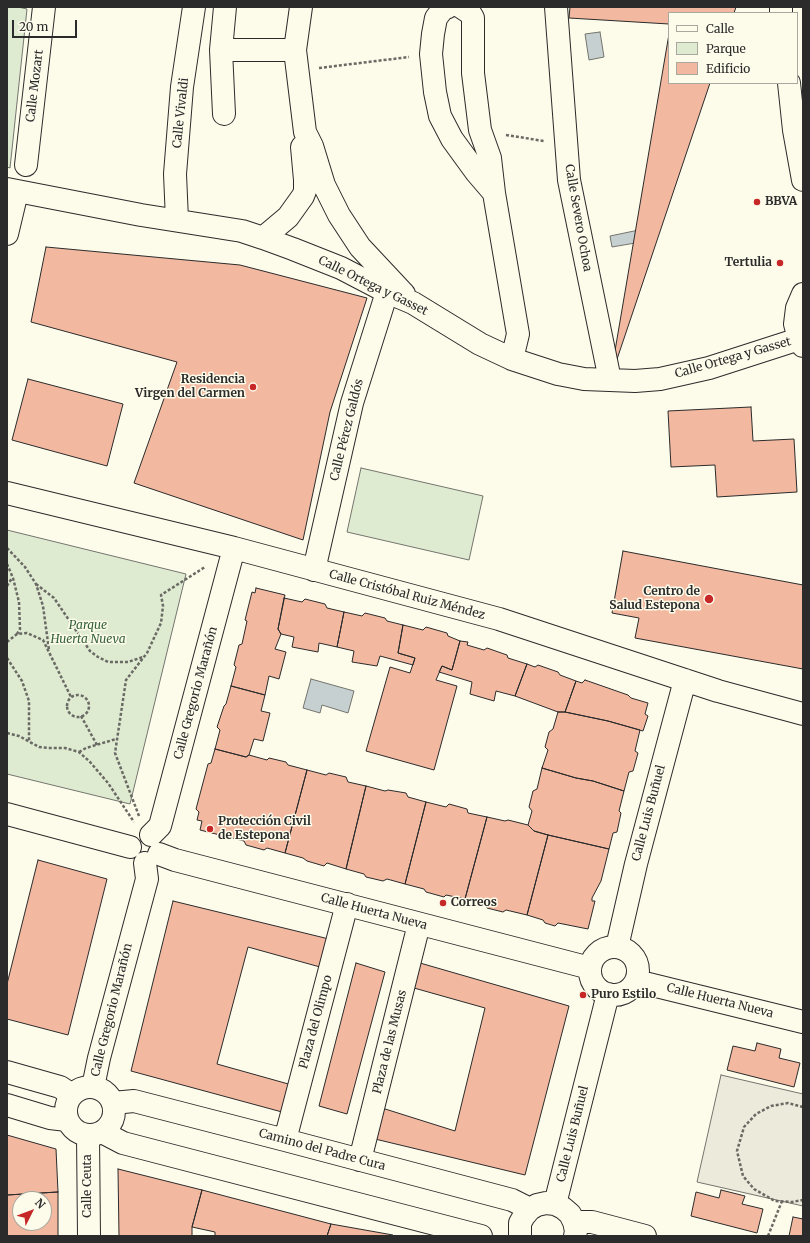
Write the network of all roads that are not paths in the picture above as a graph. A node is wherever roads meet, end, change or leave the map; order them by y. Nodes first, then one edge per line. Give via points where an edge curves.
1 (44, 7) edge
2 (194, 7) edge
3 (225, 7) edge
4 (301, 7) edge
5 (556, 7) edge
6 (460, 8) edge
7 (222, 50) junction
8 (295, 50) junction
9 (788, 84) edge
10 (224, 114) dead end
11 (440, 116) junction
12 (480, 130) junction
13 (305, 132) junction
14 (26, 165) dead end
15 (803, 180) edge
16 (12, 190) edge
17 (494, 192) junction
18 (177, 220) junction
19 (7, 234) edge
20 (263, 238) junction
21 (387, 292) junction
22 (803, 294) edge
23 (413, 303) junction
24 (801, 342) edge
25 (512, 359) junction
26 (610, 380) junction
27 (7, 493) edge
28 (234, 548) junction
29 (314, 570) junction
30 (685, 680) junction
31 (803, 714) edge
32 (7, 814) edge
33 (146, 847) junction
34 (347, 904) junction
35 (419, 924) junction
36 (617, 947) junction
37 (590, 968) junction
38 (636, 981) junction
39 (608, 994) junction
40 (803, 1022) edge
41 (7, 1072) edge
42 (93, 1088) junction
43 (72, 1095) junction
44 (112, 1103) junction
45 (7, 1106) edge
46 (67, 1120) junction
47 (95, 1134) junction
48 (285, 1140) junction
49 (360, 1160) junction
50 (555, 1204) junction
51 (530, 1209) junction
52 (410, 1226) edge
53 (574, 1229) edge
54 (89, 1236) edge
55 (481, 1236) edge
56 (520, 1236) edge
57 (645, 1236) edge

1 - 14 street, Calle Mozart
2 - 18 street, Calle Vivaldi via 182,87 175,174
3 - 7 street
4 - 8 street
5 - 26 street, Calle Severo Ochoa via 569,180
6 - 11 street via 439,13 433,34 431,54
6 - 12 street via 470,13 473,18 473,73
7 - 8 street
7 - 10 street
8 - 13 street
9 - 15 street
11 - 12 street via 453,128 471,132
11 - 17 street via 452,139
12 - 17 street via 490,158
13 - 20 street via 302,148 305,191 288,217
13 - 23 street via 324,185 339,215 360,247
16 - 18 street, Calle Ortega y Gasset
16 - 19 street
17 - 25 street via 518,334
18 - 20 street, Calle Ortega y Gasset via 242,231
20 - 21 street, Calle Ortega y Gasset via 341,268
21 - 23 street, Calle Ortega y Gasset
21 - 29 street, Calle Pérez Galdós via 352,403
22 - 24 street via 797,308 795,324
23 - 25 street, Calle Ortega y Gasset via 480,344
24 - 26 street, Calle Ortega y Gasset via 660,379
25 - 26 street, Calle Ortega y Gasset via 558,374
27 - 28 street, Calle Cristóbal Ruiz Méndez
28 - 29 street, Calle Cristóbal Ruiz Méndez
28 - 33 street, Calle Gregorio Marañón via 160,826
29 - 30 street, Calle Cristóbal Ruiz Méndez via 499,619
30 - 31 street, Calle Cristóbal Ruiz Méndez
30 - 36 street, Calle Luis Buñuel via 636,864
32 - 33 street, Calle Huerta Nueva
33 - 34 street, Calle Huerta Nueva via 183,862
33 - 42 street, Calle Gregorio Marañón via 147,879
34 - 35 street, Calle Huerta Nueva
34 - 48 street, Plaza del Olimpo
35 - 37 street, Calle Huerta Nueva
35 - 49 street, Plaza de las Musas
36 - 37 street via 599,952
36 - 38 street via 625,950 637,963
37 - 39 street via 590,975 596,987
38 - 39 street via 632,988 624,993
38 - 40 street, Calle Huerta Nueva
39 - 50 street, Calle Luis Buñuel
41 - 43 street via 60,1087
42 - 43 street via 78,1090
42 - 44 street via 105,1092
43 - 46 street via 66,1107
44 - 47 street via 114,1111 108,1127
44 - 48 street, Camino del Padre Cura via 134,1101
45 - 46 street
46 - 47 street via 75,1131
47 - 52 street
47 - 54 street, Calle Ceuta
48 - 49 street, Camino del Padre Cura
49 - 51 street, Camino del Padre Cura via 512,1200
50 - 51 street via 546,1203
50 - 53 street via 570,1214
51 - 56 street via 520,1223
52 - 55 street
53 - 57 street via 592,1222

